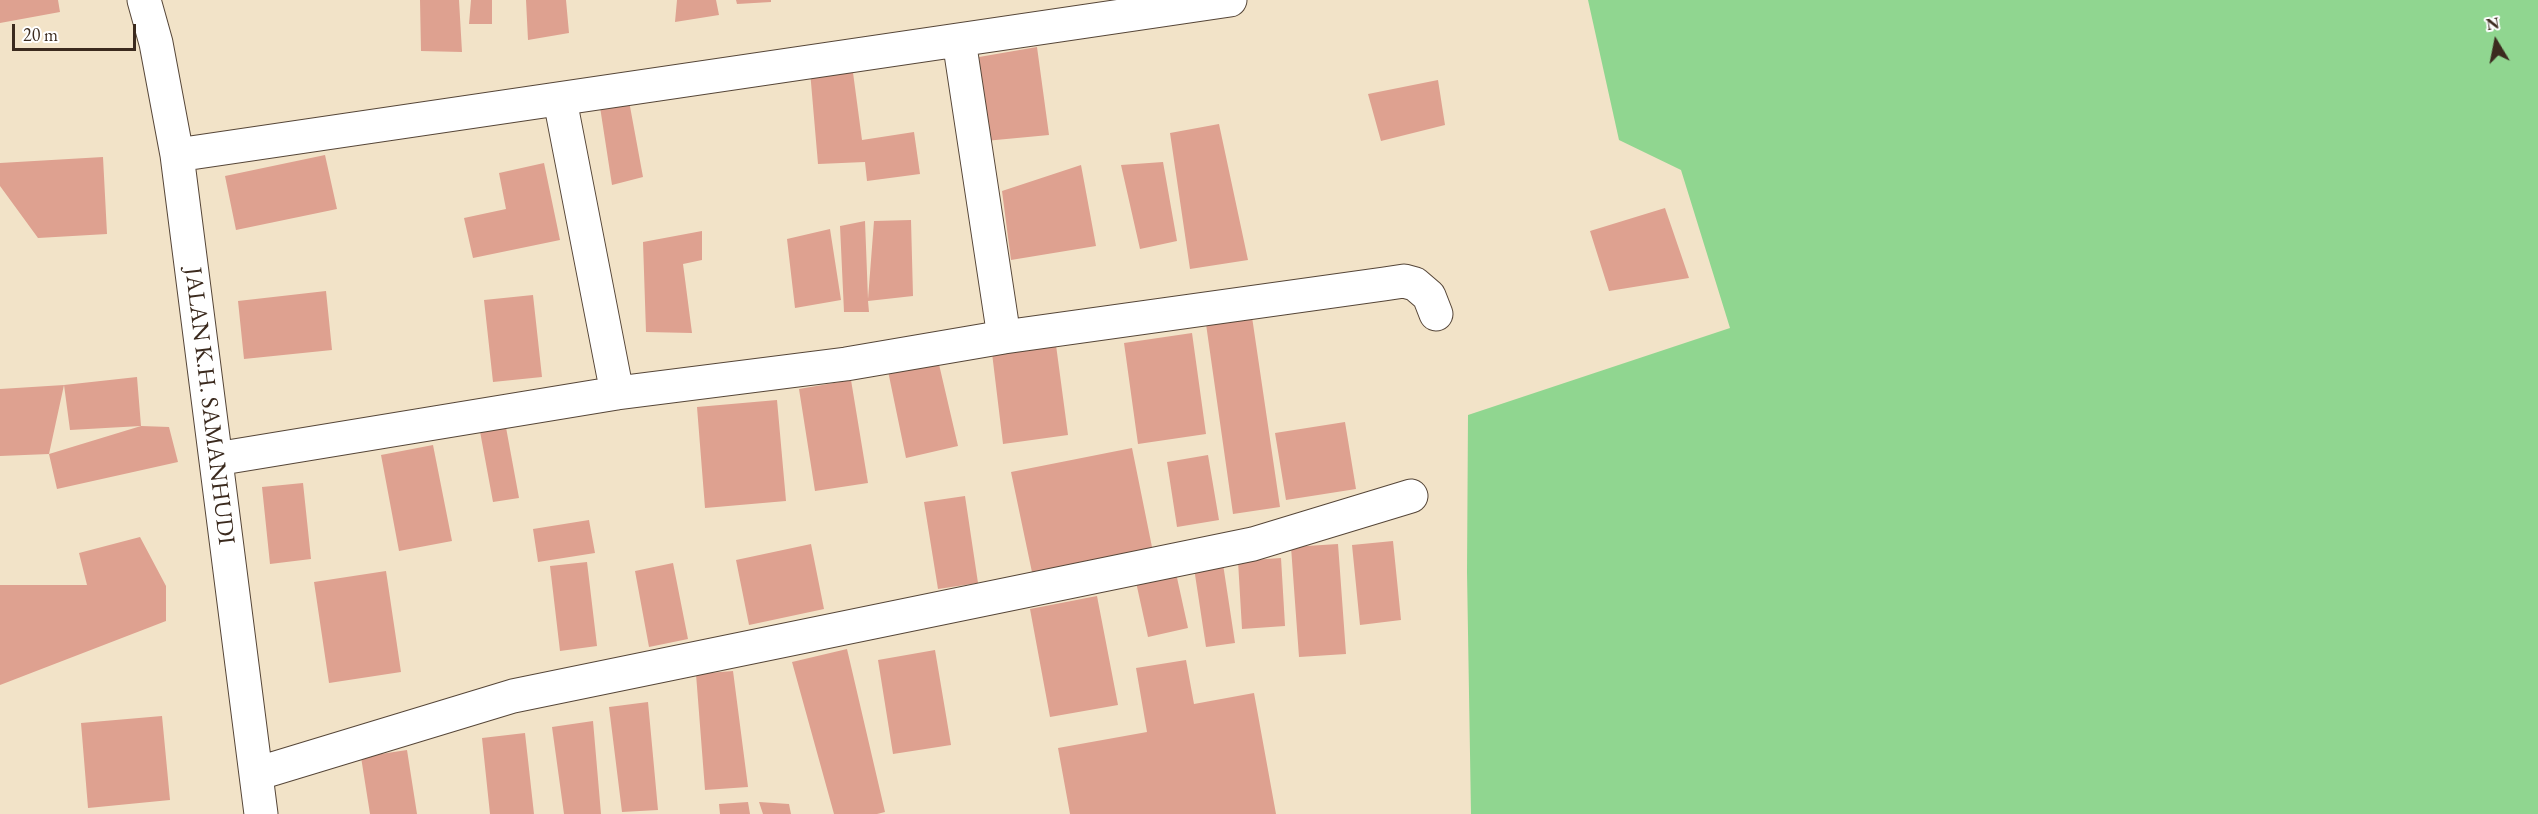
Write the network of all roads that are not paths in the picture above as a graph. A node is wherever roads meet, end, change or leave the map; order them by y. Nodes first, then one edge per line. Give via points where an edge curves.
1 (144, 0) edge
2 (1230, 0) edge
3 (959, 40) junction
4 (560, 100) junction
5 (177, 154) junction
6 (1436, 314) dead end
7 (1004, 337) junction
8 (617, 393) junction
9 (216, 459) junction
10 (1411, 496) dead end
11 (256, 774) junction
12 (261, 814) edge

1 - 5 street, JALAN K.H. SAMANHUDI
2 - 3 street
3 - 4 street
3 - 7 street
4 - 5 street
4 - 8 street
5 - 9 street, JALAN K.H. SAMANHUDI
6 - 7 street via 1429,296 1415,284 1404,282
7 - 8 street via 846,364
8 - 9 street
9 - 11 street, JALAN K.H. SAMANHUDI
10 - 11 street via 1253,544 513,696
11 - 12 street, JALAN K.H. SAMANHUDI

